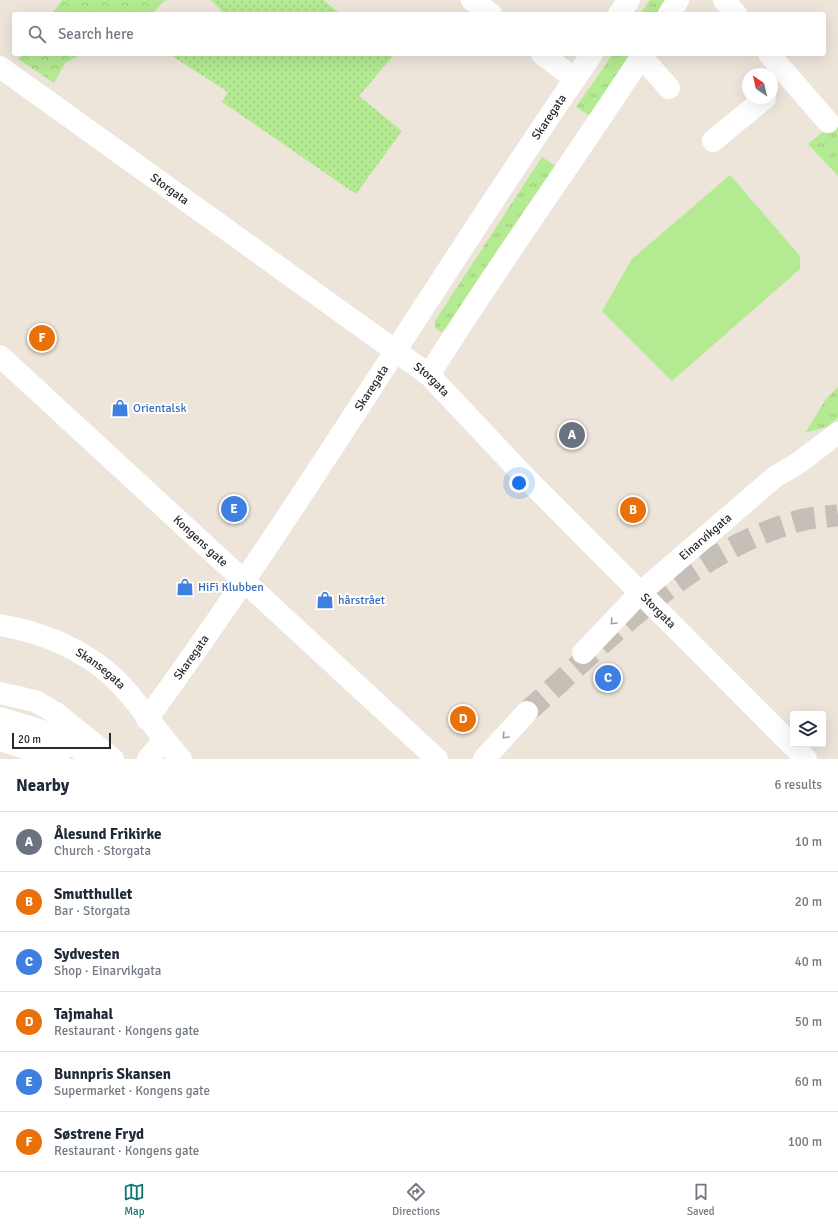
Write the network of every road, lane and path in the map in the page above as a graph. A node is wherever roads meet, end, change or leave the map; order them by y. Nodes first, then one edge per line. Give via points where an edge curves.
1 (472, 0) edge
2 (629, 0) edge
3 (678, 0) edge
4 (724, 0) edge
5 (488, 12) edge
6 (620, 12) edge
7 (670, 12) edge
8 (734, 12) edge
9 (545, 56) edge
10 (591, 56) edge
11 (641, 56) edge
12 (643, 56) edge
13 (771, 56) edge
14 (0, 67) edge
15 (789, 78) junction
16 (575, 79) junction
17 (778, 87) edge
18 (669, 88) dead end
19 (757, 104) edge
20 (828, 122) dead end
21 (713, 141) dead end
22 (396, 350) junction
23 (0, 356) edge
24 (429, 375) junction
25 (838, 433) edge
26 (244, 579) junction
27 (640, 594) junction
28 (0, 624) edge
29 (583, 652) dead end
30 (0, 693) edge
31 (527, 712) tunnel mouth
32 (0, 718) edge
33 (147, 719) junction
34 (0, 740) edge
35 (175, 752) edge
36 (59, 759) edge
37 (100, 759) edge
38 (113, 759) edge
39 (148, 759) edge
40 (437, 759) edge
41 (484, 759) edge
42 (806, 759) edge

1 - 5 street
2 - 6 street
3 - 7 street
4 - 8 street
9 - 16 street
10 - 16 street, Skaregata
11 - 24 street
12 - 18 street
13 - 15 street
14 - 22 street, Storgata
15 - 17 street
15 - 20 street
16 - 22 street, Skaregata
19 - 21 street
22 - 24 street, Storgata
22 - 26 street, Skaregata
23 - 26 street, Kongens gate
24 - 27 street, Storgata
25 - 27 street, Einarvikgata via 797,464 776,476
26 - 33 street, Skaregata
26 - 40 street, Kongens gate
27 -> 29 street, Einarvikgata
27 - 42 street, Storgata
28 - 33 street, Skansegata via 42,635 84,656 112,676
30 - 38 street via 35,701 56,713
31 -> 41 street
32 - 37 street via 49,733
33 - 35 street, Skansegata
34 - 36 street
35 - 39 street

